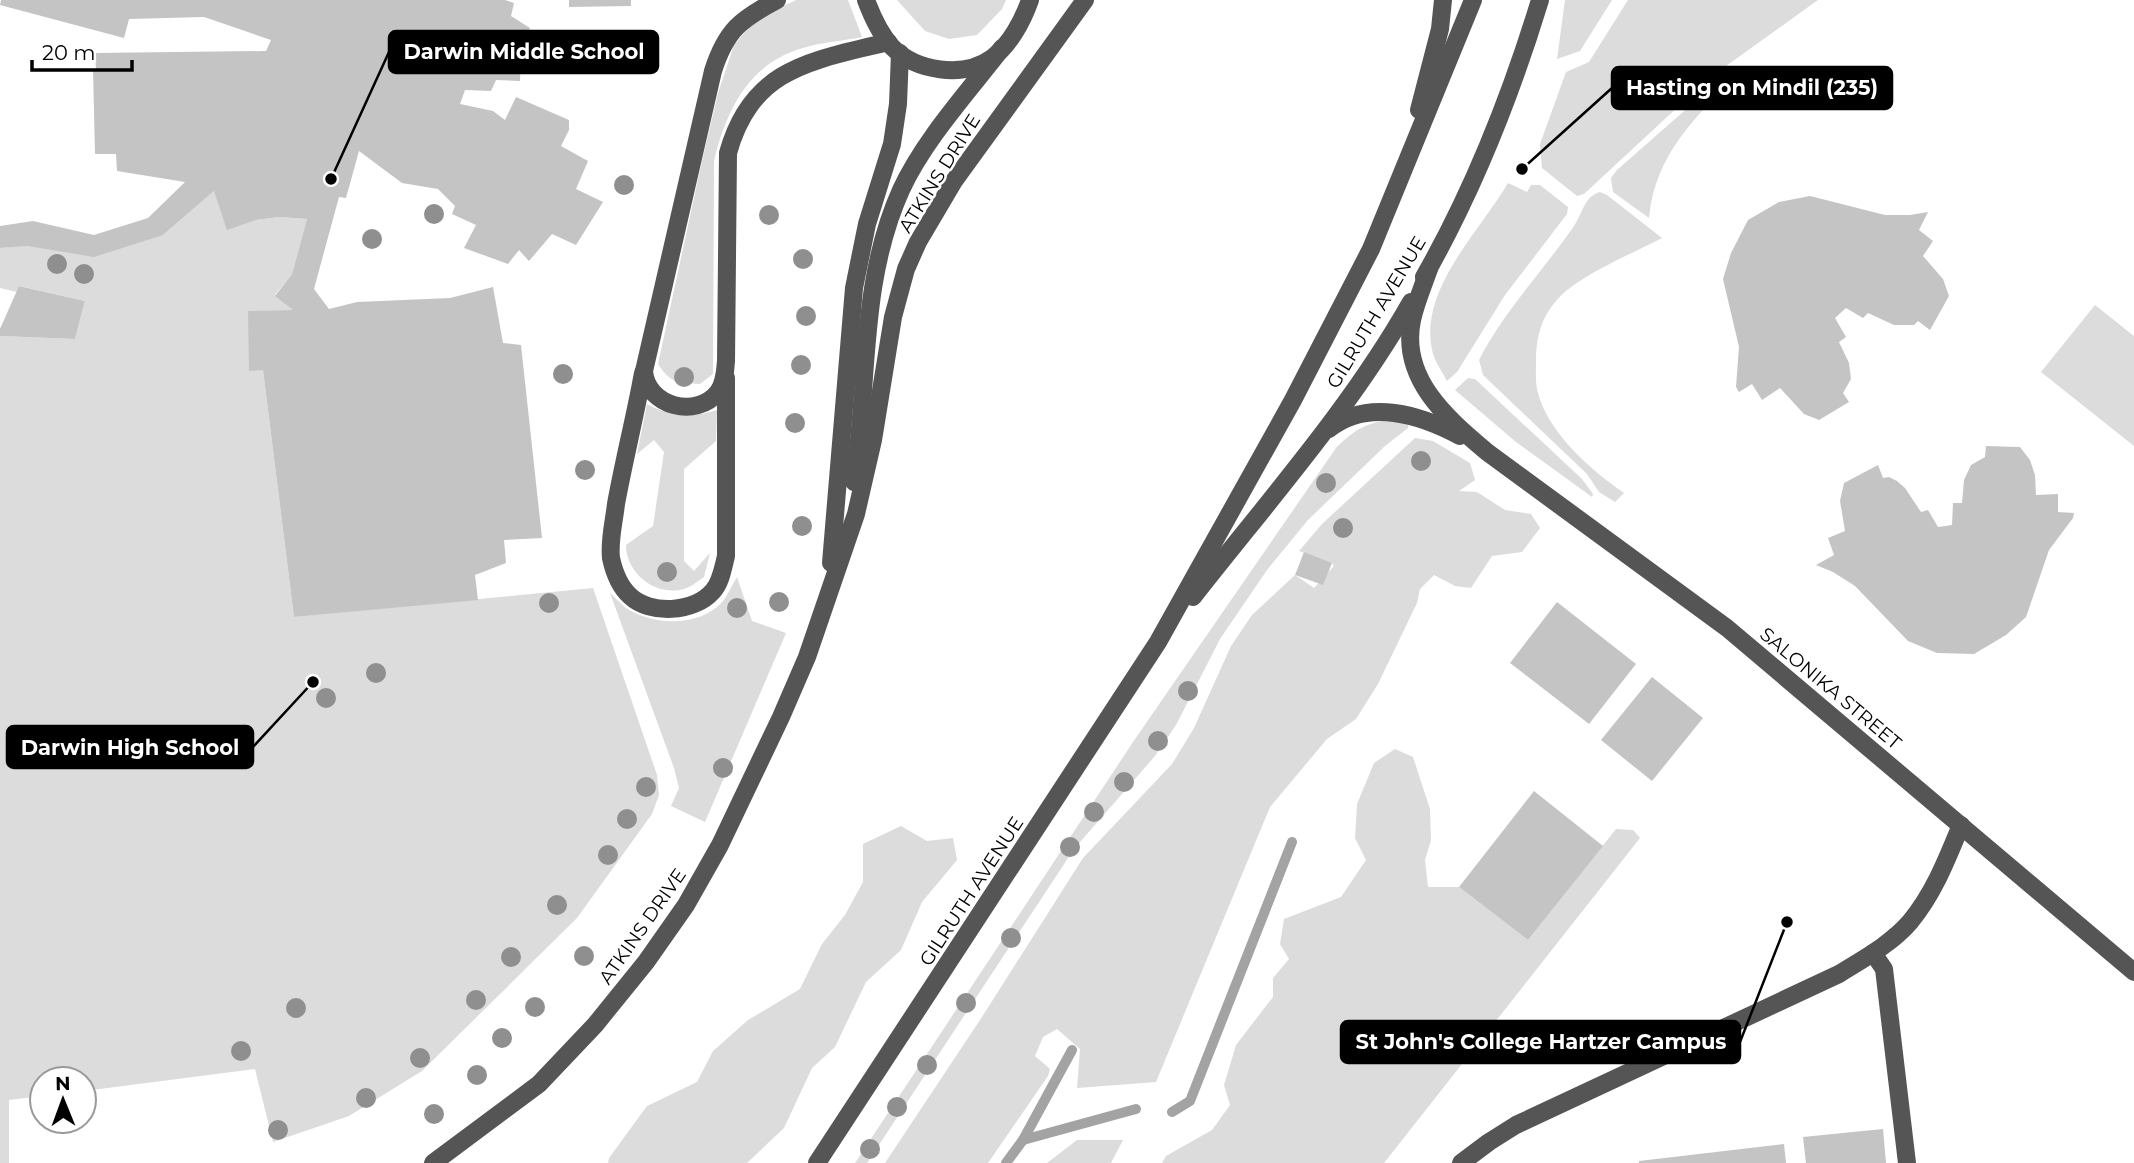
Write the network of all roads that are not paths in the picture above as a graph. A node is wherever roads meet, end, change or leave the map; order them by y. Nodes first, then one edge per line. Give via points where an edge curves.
1 (778, 0) edge
2 (866, 0) edge
3 (1085, 0) edge
4 (1443, 0) edge
5 (1473, 0) edge
6 (1540, 0) edge
7 (1030, 1) edge
8 (894, 48) junction
9 (1002, 48) junction
10 (1396, 191) junction
11 (1429, 269) junction
12 (726, 360) junction
13 (644, 372) junction
14 (1320, 436) junction
15 (1487, 452) junction
16 (842, 555) junction
17 (821, 614) junction
18 (1158, 642) junction
19 (1961, 825) junction
20 (1873, 953) junction
21 (2134, 972) edge
22 (433, 1163) edge
23 (817, 1163) edge
24 (1461, 1163) edge
25 (1907, 1163) edge

1 - 13 street via 747,16 718,55
2 - 8 street
3 - 16 street, ATKINS DRIVE via 954,181 906,269 864,485
4 - 10 street via 1430,70
5 - 10 street, GILRUTH AVENUE
6 - 11 street, GILRUTH AVENUE via 1483,156
7 - 9 street, ATKINS DRIVE
8 - 9 street via 933,69 949,70 980,64
8 - 12 street via 814,61 776,77 739,121 728,153 726,179
8 - 17 street, ATKINS DRIVE via 899,93 892,144 867,224 854,288 833,553
9 - 16 street, ATKINS DRIVE via 925,150 902,188 889,222 873,280 855,475
10 - 18 street, GILRUTH AVENUE via 1313,363
11 - 14 street, GILRUTH AVENUE via 1370,370
11 - 15 street, SALONIKA STREET via 1412,322 1415,370 1439,408
12 - 13 street via 723,383 699,405 663,402 645,384
12 - 13 street via 724,568 714,590 682,608 654,607 629,596 619,583 611,555 622,468
14 - 15 street, SALONIKA STREET via 1345,420 1388,411 1425,419
14 - 18 street, GILRUTH AVENUE
15 - 19 street, SALONIKA STREET via 1727,628
16 - 17 street, ATKINS DRIVE
17 - 22 street, ATKINS DRIVE via 781,717 720,845 646,962 596,1025 539,1084
18 - 23 street, GILRUTH AVENUE
19 - 20 street via 1943,871 1909,923
19 - 21 street, SALONIKA STREET
20 - 24 street via 1839,974 1516,1125
20 - 25 street via 1884,969

